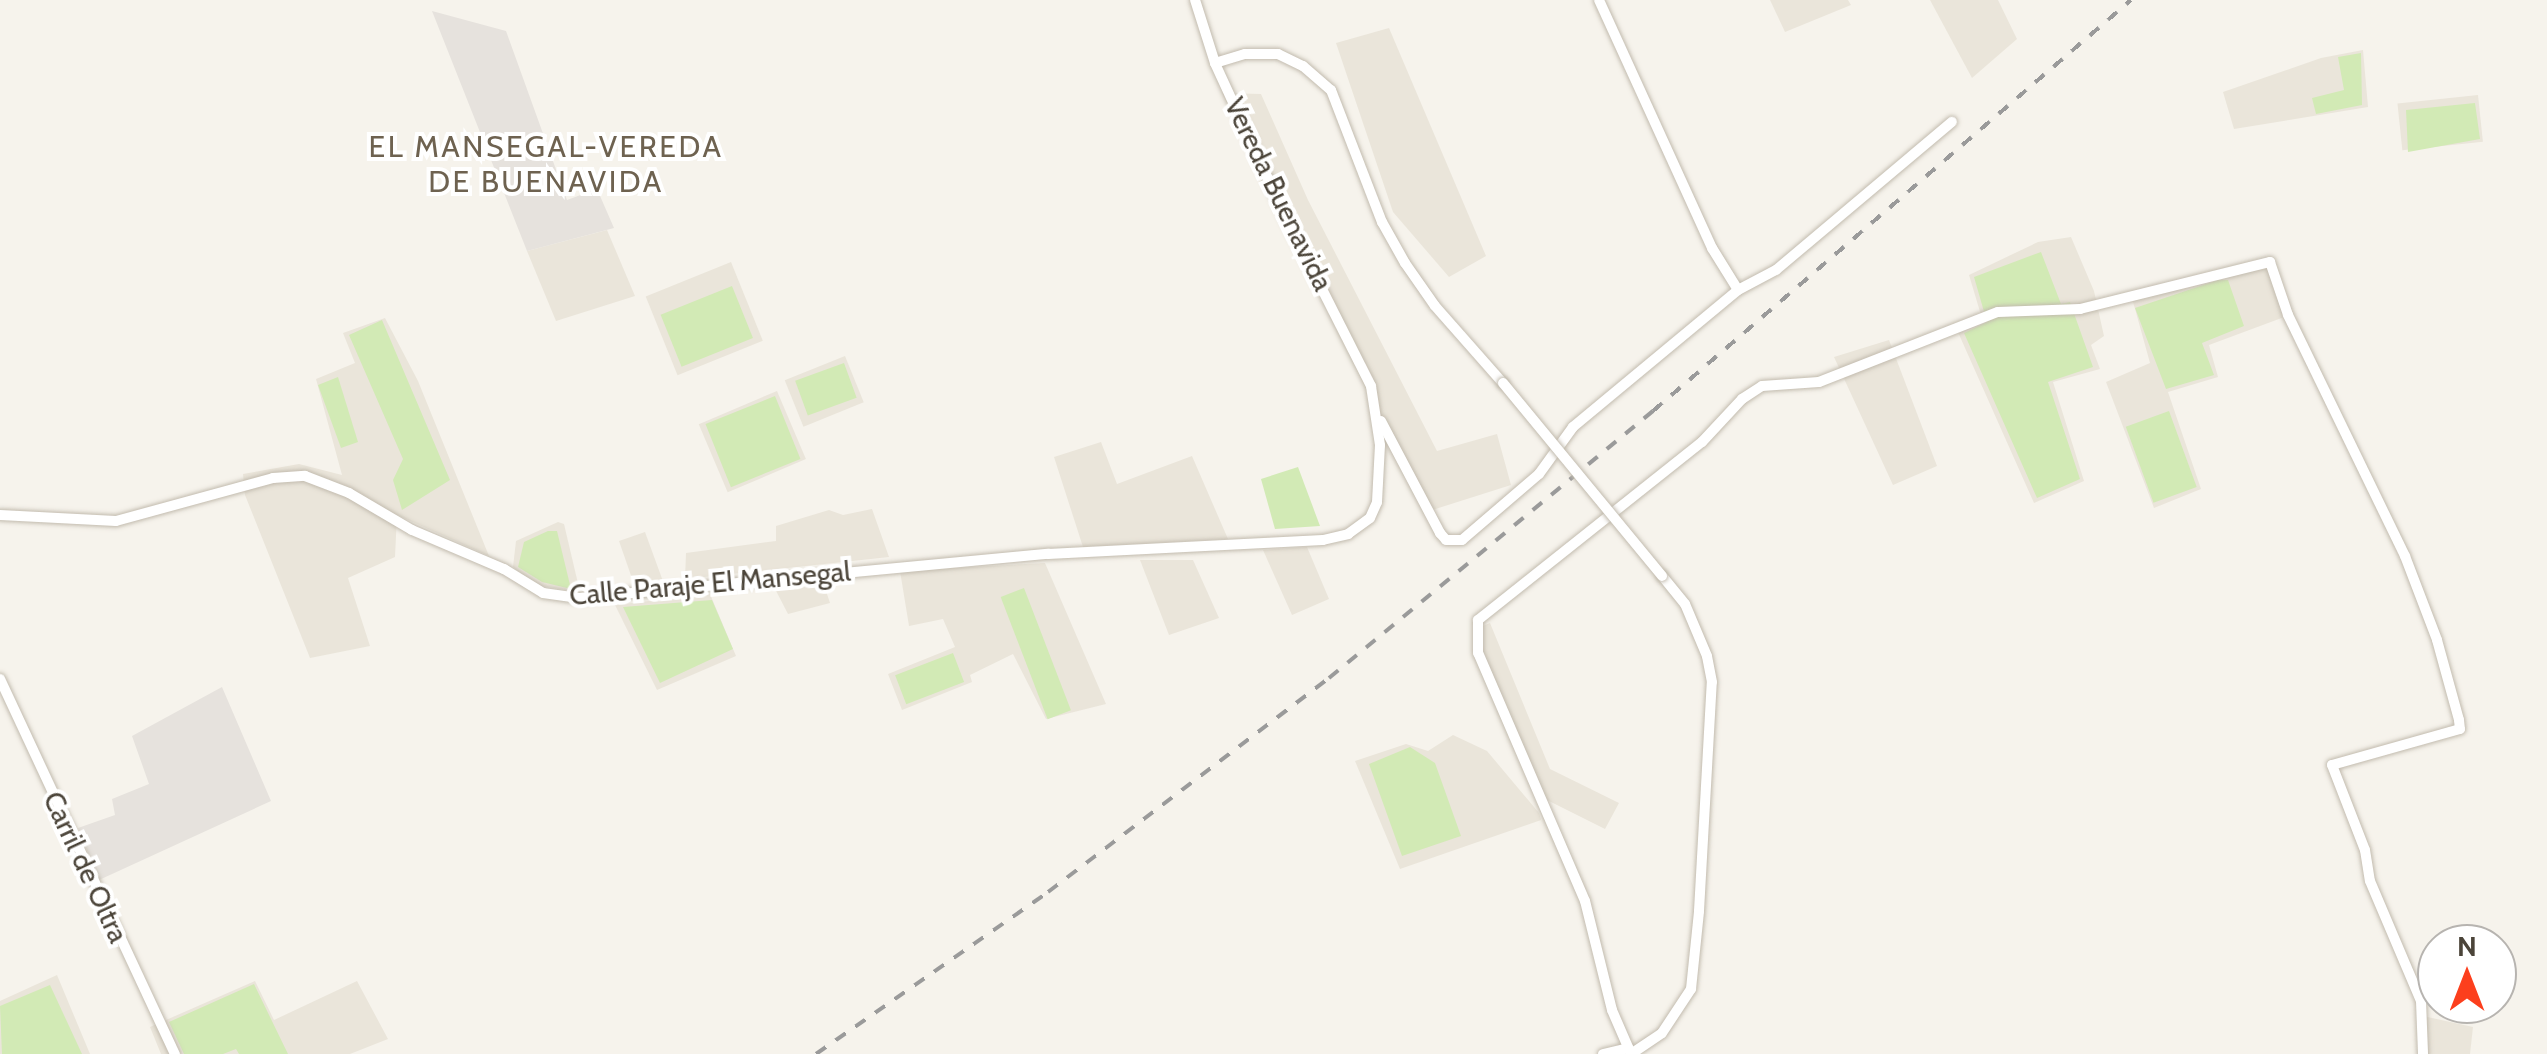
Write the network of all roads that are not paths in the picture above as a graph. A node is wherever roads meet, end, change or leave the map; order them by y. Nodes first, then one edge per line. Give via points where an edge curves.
1 (1195, 0) edge
2 (1599, 0) edge
3 (1215, 63) junction
4 (1952, 122) dead end
5 (1738, 290) junction
6 (1378, 416) junction
7 (0, 516) edge
8 (0, 679) edge
9 (1630, 1052) edge
10 (176, 1054) edge
11 (1603, 1054) edge
12 (2423, 1054) edge

1 - 3 street, Vereda Buenavida
2 - 5 street via 1712,248
3 - 6 street, Vereda Buenavida via 1370,386
3 - 9 street, bridge via 1278,54 1331,90 1382,222 1405,263 1685,604 1707,656 1712,682 1691,990 1662,1033
4 - 5 street via 1776,270
5 - 6 street via 1573,427 1540,474 1462,540 1440,533
6 - 7 street, Calle Paraje El Mansegal via 1377,502 1370,518 1322,540 1048,554 579,598 542,594 504,569 305,476 272,478 116,521
8 - 10 street, Carril de Oltra
9 - 11 street
9 - 12 street via 1584,901 1483,667 1478,620 1702,442 1762,386 1819,382 1998,312 2080,309 2270,262 2288,315 2405,556 2459,720 2460,729 2332,765 2382,913 2421,1001

